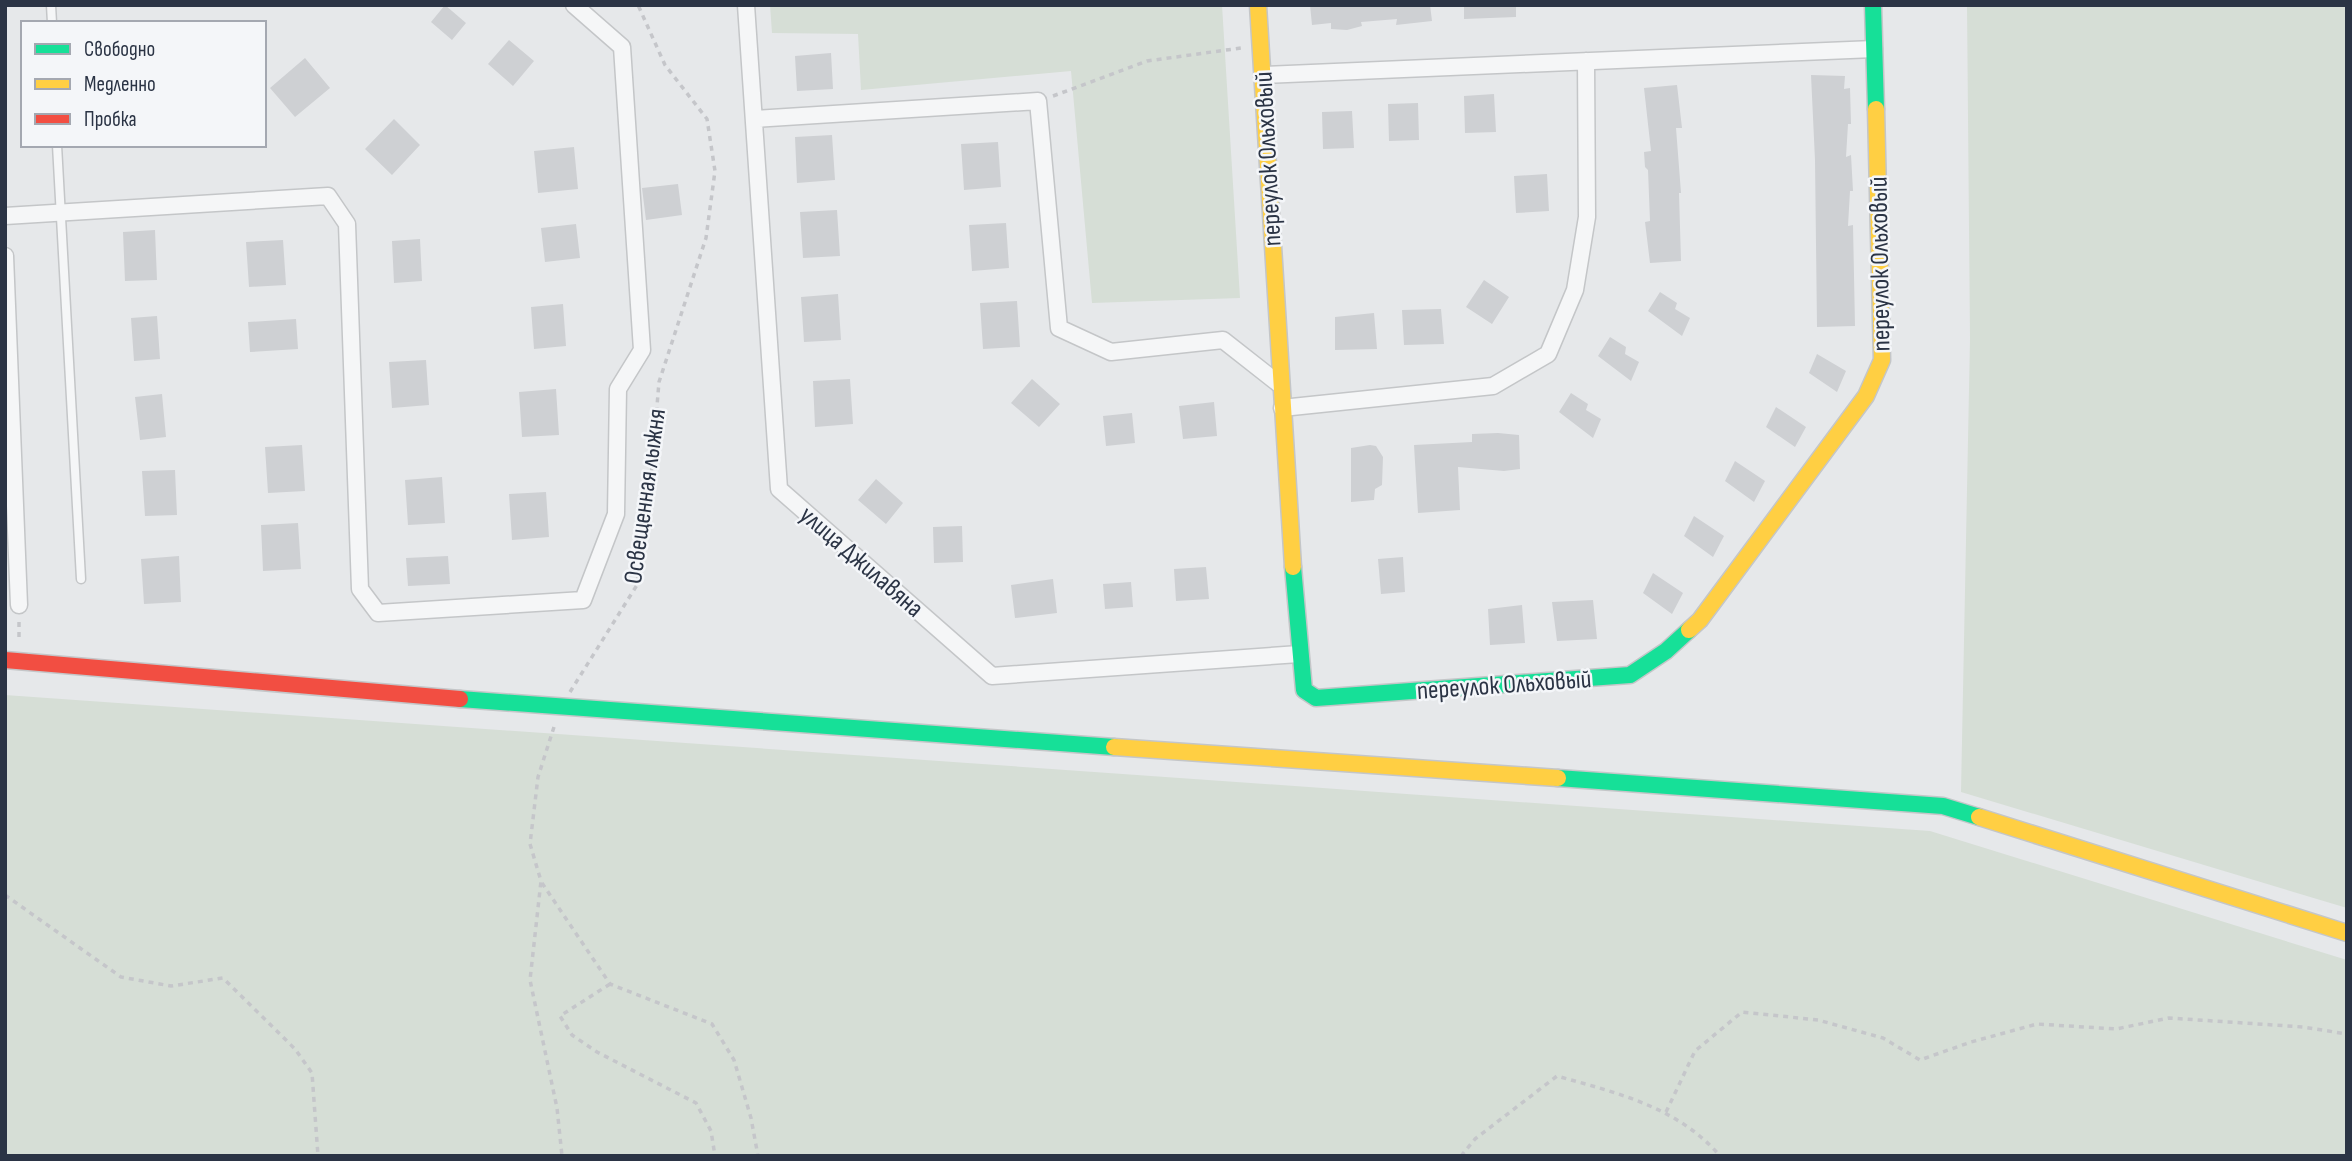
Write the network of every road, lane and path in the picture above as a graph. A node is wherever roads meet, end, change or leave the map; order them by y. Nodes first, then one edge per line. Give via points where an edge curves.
1 (574, 5) edge
2 (638, 5) edge
3 (746, 5) edge
4 (1258, 5) edge
5 (1873, 5) edge
6 (1261, 46) junction
7 (1874, 48) junction
8 (1586, 61) junction
9 (1262, 75) junction
10 (1038, 101) junction
11 (754, 119) junction
12 (57, 147) edge
13 (60, 214) junction
14 (5, 216) edge
15 (5, 256) edge
16 (1279, 384) junction
17 (1282, 408) junction
18 (81, 579) dead end
19 (19, 606) joint
20 (1299, 654) junction
21 (13, 660) edge
22 (560, 708) junction
23 (5, 847) edge
24 (5, 855) edge
25 (541, 881) junction
26 (5, 895) edge
27 (2347, 933) edge
28 (610, 984) junction
29 (2347, 1034) edge
30 (1666, 1112) junction
31 (318, 1156) edge
32 (562, 1156) edge
33 (715, 1156) edge
34 (758, 1156) edge
35 (1461, 1156) edge
36 (1720, 1156) edge

1 - 13 street via 622,47 642,350 618,389 616,514 583,600 378,613 360,589 346,224 328,196
2 - 22 path, Освещенная лыжня via 665,65 707,119 715,171 706,239 659,382 636,585
3 - 11 street, улица Джилавяна
4 - 6 street, переулок Ольховый
5 - 7 street, переулок Ольховый
6 - 9 street, переулок Ольховый
6 - 10 path via 1147,61
7 - 8 street
7 - 20 street, переулок Ольховый via 1882,360 1866,396 1700,620 1630,675 1317,698 1304,690
8 - 9 street
8 - 17 street via 1587,217 1575,290 1548,354 1493,386
9 - 16 street, переулок Ольховый
10 - 11 street
10 - 16 street via 1059,328 1111,352 1223,340
11 - 20 street, улица Джилавяна via 779,489 992,676
12 - 13 lane
13 - 14 street
13 - 18 lane
15 - 19 street
16 - 17 street, переулок Ольховый
17 - 20 street, переулок Ольховый
19 - 21 path
21 - 22 street
22 - 25 path, Освещенная лыжня via 538,777 530,844
22 - 27 street via 1943,806
23 - 24 path
25 - 28 path
25 - 32 path, Освещенная лыжня via 530,981 557,1108
26 - 31 path via 121,977 171,986 223,978 295,1049 312,1073
28 - 33 path via 560,1016 572,1035 597,1052 696,1103 711,1131
28 - 34 path via 712,1024 734,1060
29 - 30 path via 2169,1018 2116,1029 2037,1024 1920,1060 1883,1038 1818,1020 1742,1012 1695,1051
30 - 35 path via 1557,1076 1475,1139
30 - 36 path via 1708,1141

